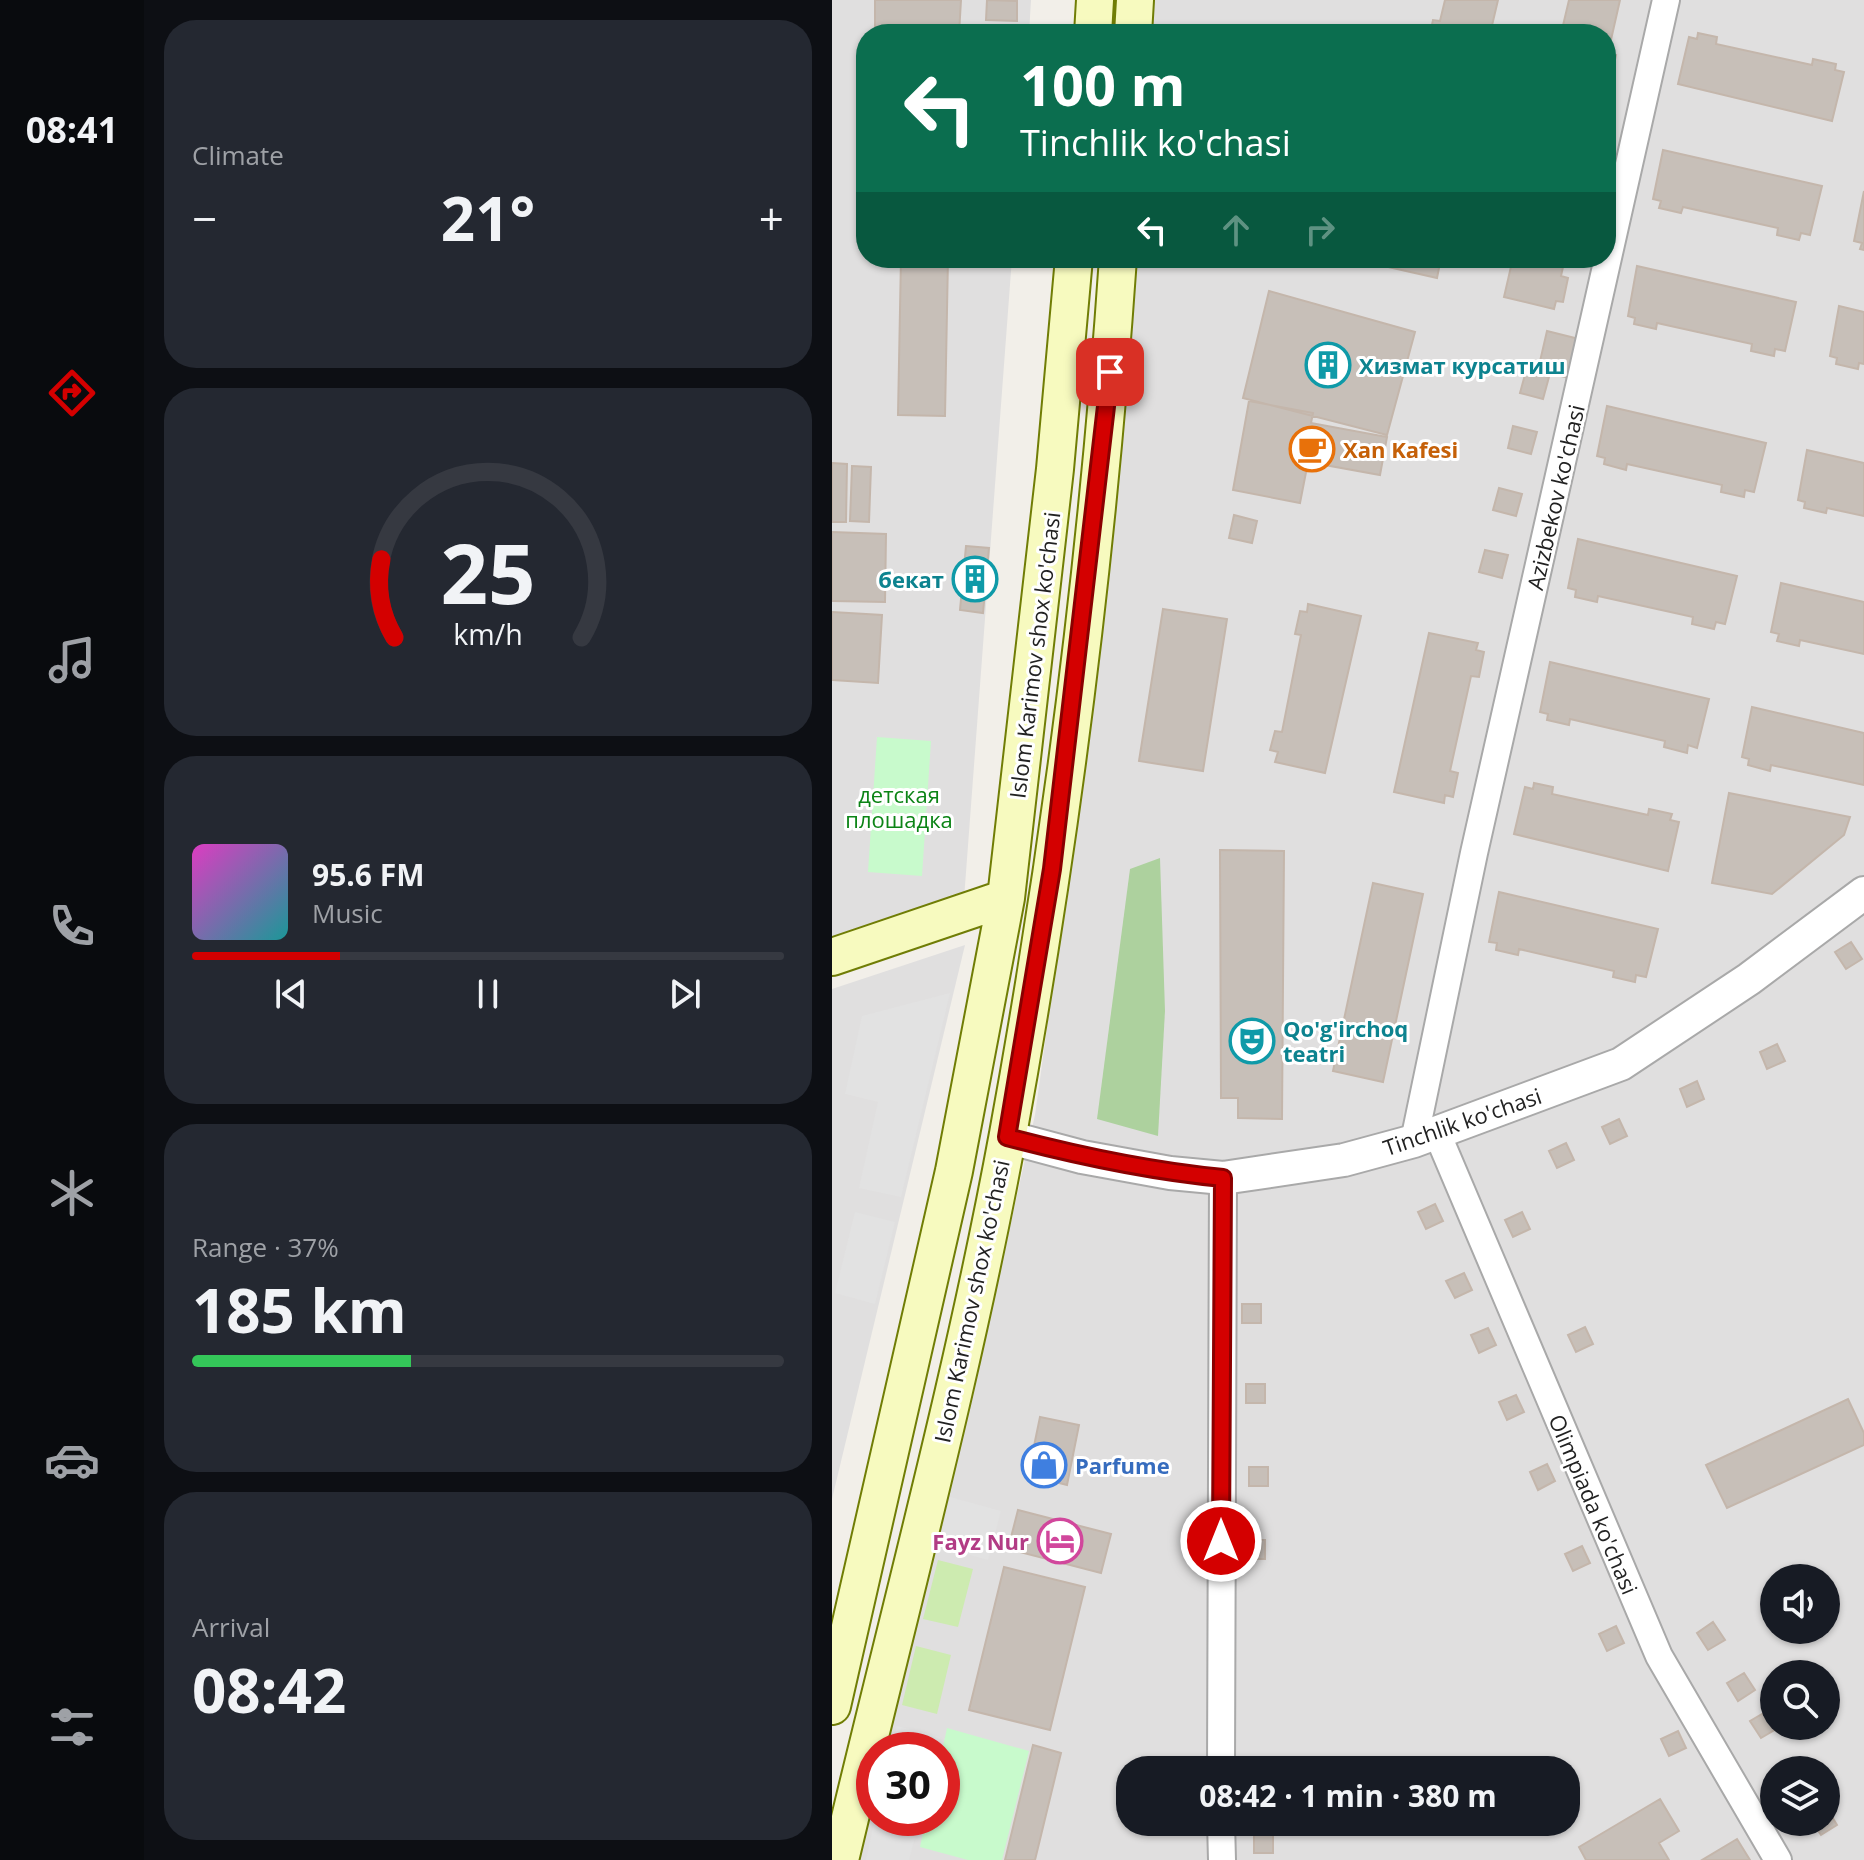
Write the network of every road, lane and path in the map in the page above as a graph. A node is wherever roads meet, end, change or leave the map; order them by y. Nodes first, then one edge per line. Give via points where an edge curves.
1 (1095, 0) edge
2 (1135, 0) edge
3 (1666, 0) edge
4 (1094, 24) edge
5 (1134, 24) edge
6 (1616, 222) edge
7 (1073, 268) edge
8 (1117, 268) edge
9 (1606, 268) edge
10 (1864, 893) edge
11 (1006, 898) junction
12 (832, 957) edge
13 (1007, 1137) junction
14 (1425, 1137) junction
15 (1223, 1178) junction
16 (832, 1706) edge
17 (1221, 1756) edge
18 (1221, 1836) edge
19 (840, 1860) edge
20 (1222, 1860) edge
21 (1778, 1860) edge

1 - 4 main road
2 - 5 main road
3 - 6 street, Azizbekov ko'chasi
7 - 11 main road, Islom Karimov shox ko'chasi
8 - 13 main road, Islom Karimov shox ko'chasi via 1108,401 1055,845
9 - 14 street, Azizbekov ko'chasi via 1474,853
10 - 14 street, Tinchlik ko'chasi via 1749,979 1621,1064
11 - 12 main road
11 - 16 main road, Islom Karimov shox ko'chasi via 954,1171
13 - 15 street, Tinchlik ko'chasi via 1082,1157
13 - 19 main road, Islom Karimov shox ko'chasi via 923,1521
14 - 15 street, Tinchlik ko'chasi via 1344,1160
14 - 21 street, Olimpiada ko'chasi via 1659,1656
15 - 17 street
18 - 20 street

